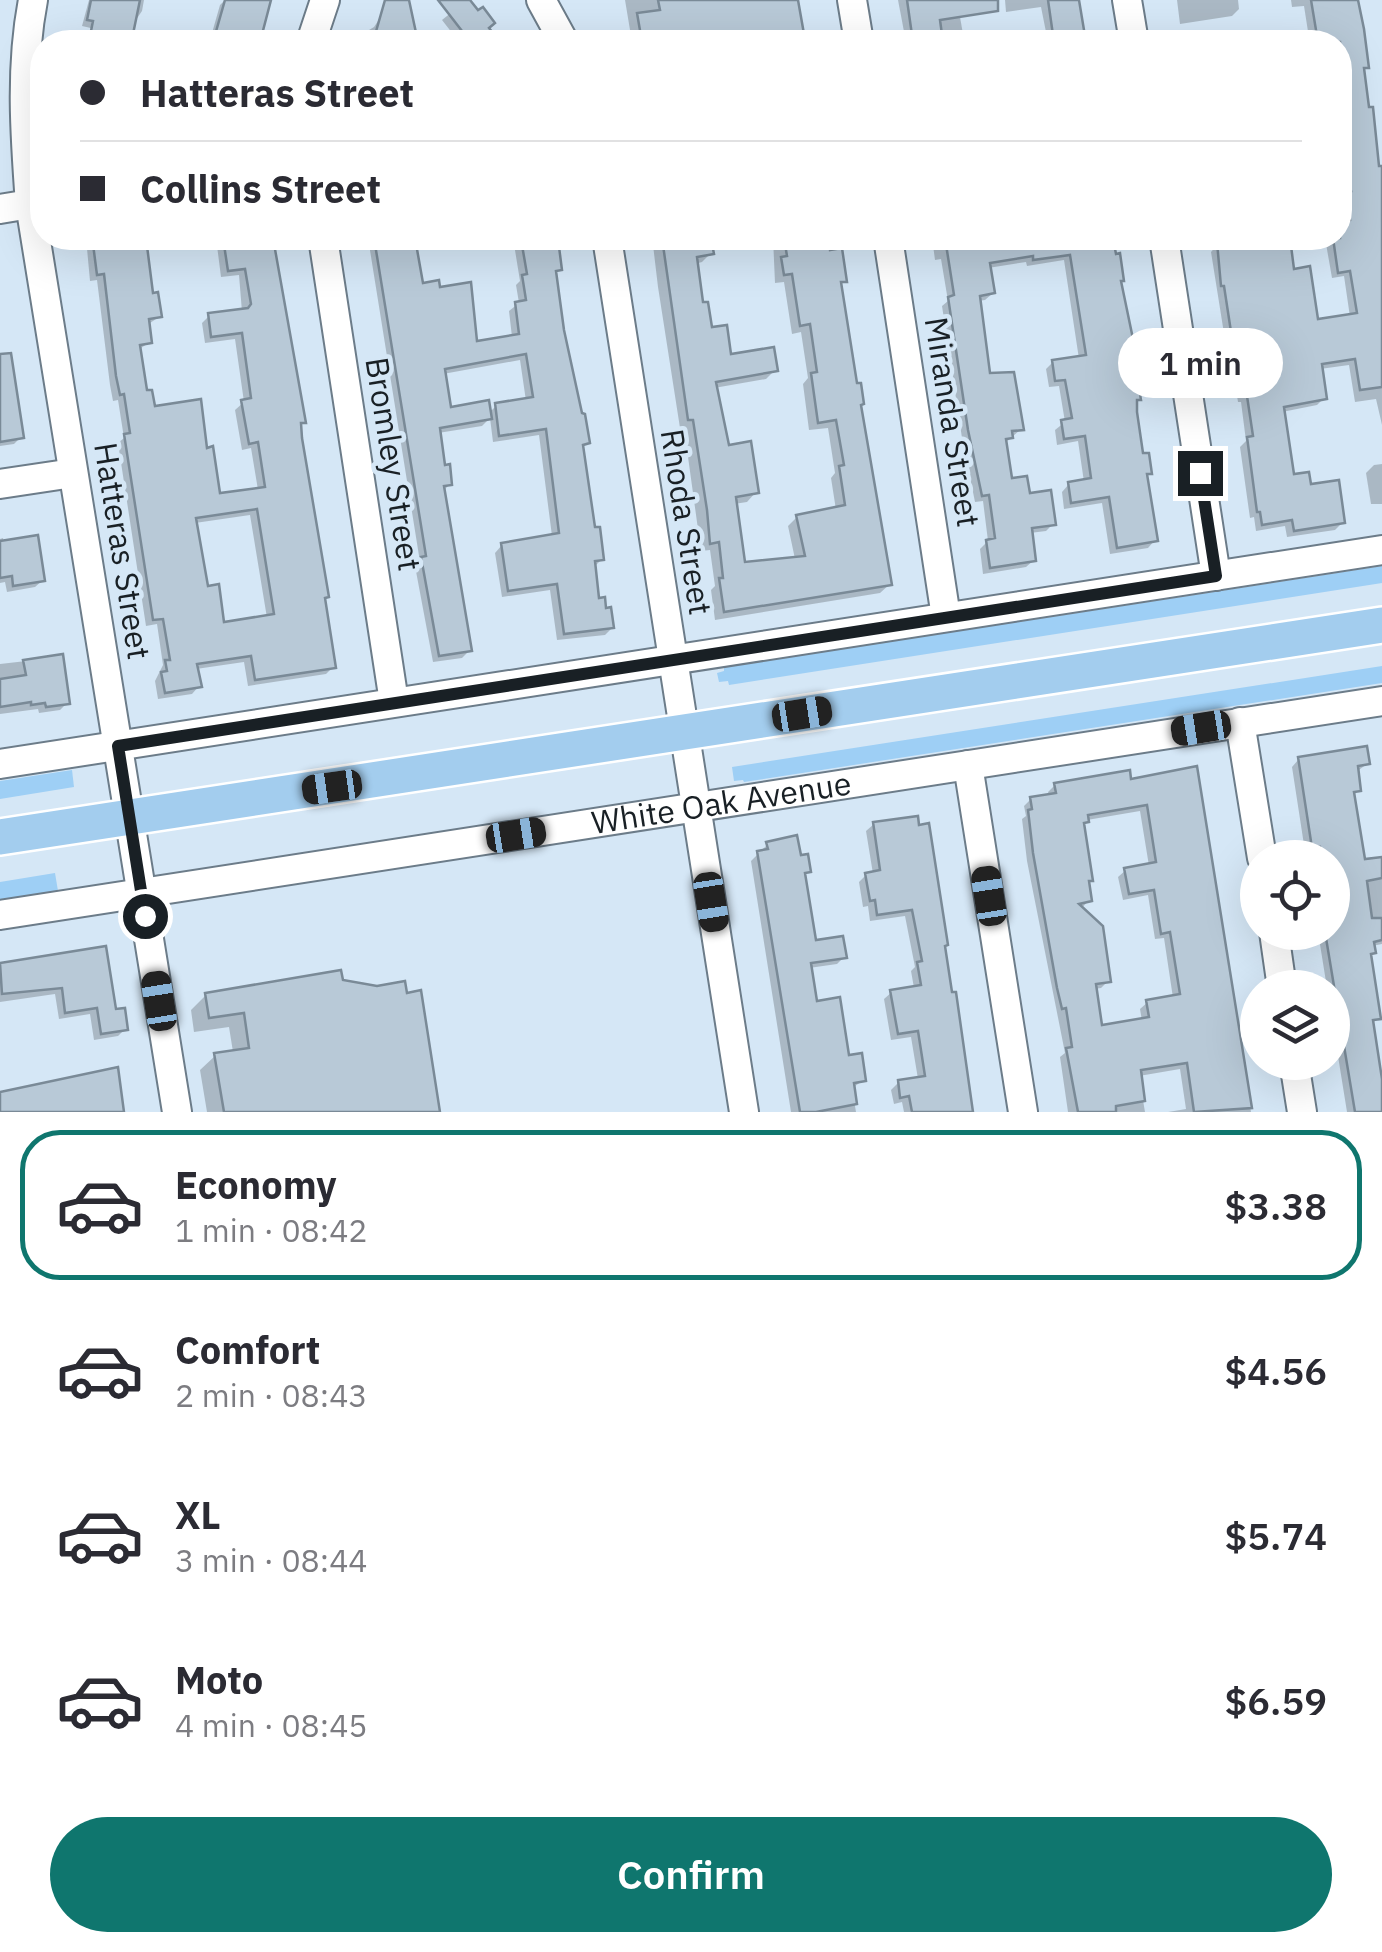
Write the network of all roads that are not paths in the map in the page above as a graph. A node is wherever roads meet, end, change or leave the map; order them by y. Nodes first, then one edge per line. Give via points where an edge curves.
1 (33, 0) edge
2 (325, 0) edge
3 (541, 0) edge
4 (852, 0) edge
5 (1127, 0) edge
6 (314, 30) edge
7 (557, 30) edge
8 (857, 30) edge
9 (1132, 30) edge
10 (30, 204) joint
11 (0, 209) edge
12 (38, 250) edge
13 (326, 250) edge
14 (609, 250) edge
15 (890, 250) edge
16 (1166, 250) edge
17 (74, 473) junction
18 (0, 484) edge
19 (1382, 550) edge
20 (1216, 576) junction
21 (946, 618) junction
22 (1382, 624) edge
23 (671, 660) junction
24 (1382, 701) edge
25 (394, 702) junction
26 (1240, 722) junction
27 (683, 732) junction
28 (118, 746) junction
29 (0, 764) edge
30 (968, 765) junction
31 (696, 808) junction
32 (129, 818) junction
33 (0, 838) edge
34 (1259, 840) edge
35 (141, 894) junction
36 (0, 915) edge
37 (1297, 1080) edge
38 (176, 1112) edge
39 (744, 1112) edge
40 (1024, 1112) edge
41 (1302, 1112) edge

1 - 10 street, Hatteras Street via 25,69
2 - 6 street
3 - 7 street
4 - 8 street
5 - 9 street
10 - 11 street
12 - 17 street, Hatteras Street
13 - 25 street, Bromley Street
14 - 23 street, Rhoda Street
15 - 21 street, Miranda Street
16 - 20 street
17 - 18 street
17 - 28 street, Hatteras Street
19 - 20 street
20 - 21 street
21 - 23 street
22 - 27 main road
23 - 25 street
23 - 27 street, Rhoda Street
24 - 26 street, White Oak Avenue
25 - 28 street
26 - 30 street, White Oak Avenue
26 - 34 street
27 - 31 street, Rhoda Street
27 - 32 main road
28 - 29 street
28 - 32 street, Hatteras Street
30 - 31 street, White Oak Avenue
30 - 40 street
31 - 35 street, White Oak Avenue
31 - 39 street, Rhoda Street
32 - 33 main road
32 - 35 street, Hatteras Street
35 - 36 street, White Oak Avenue
35 - 38 street, Hatteras Street
37 - 41 street

